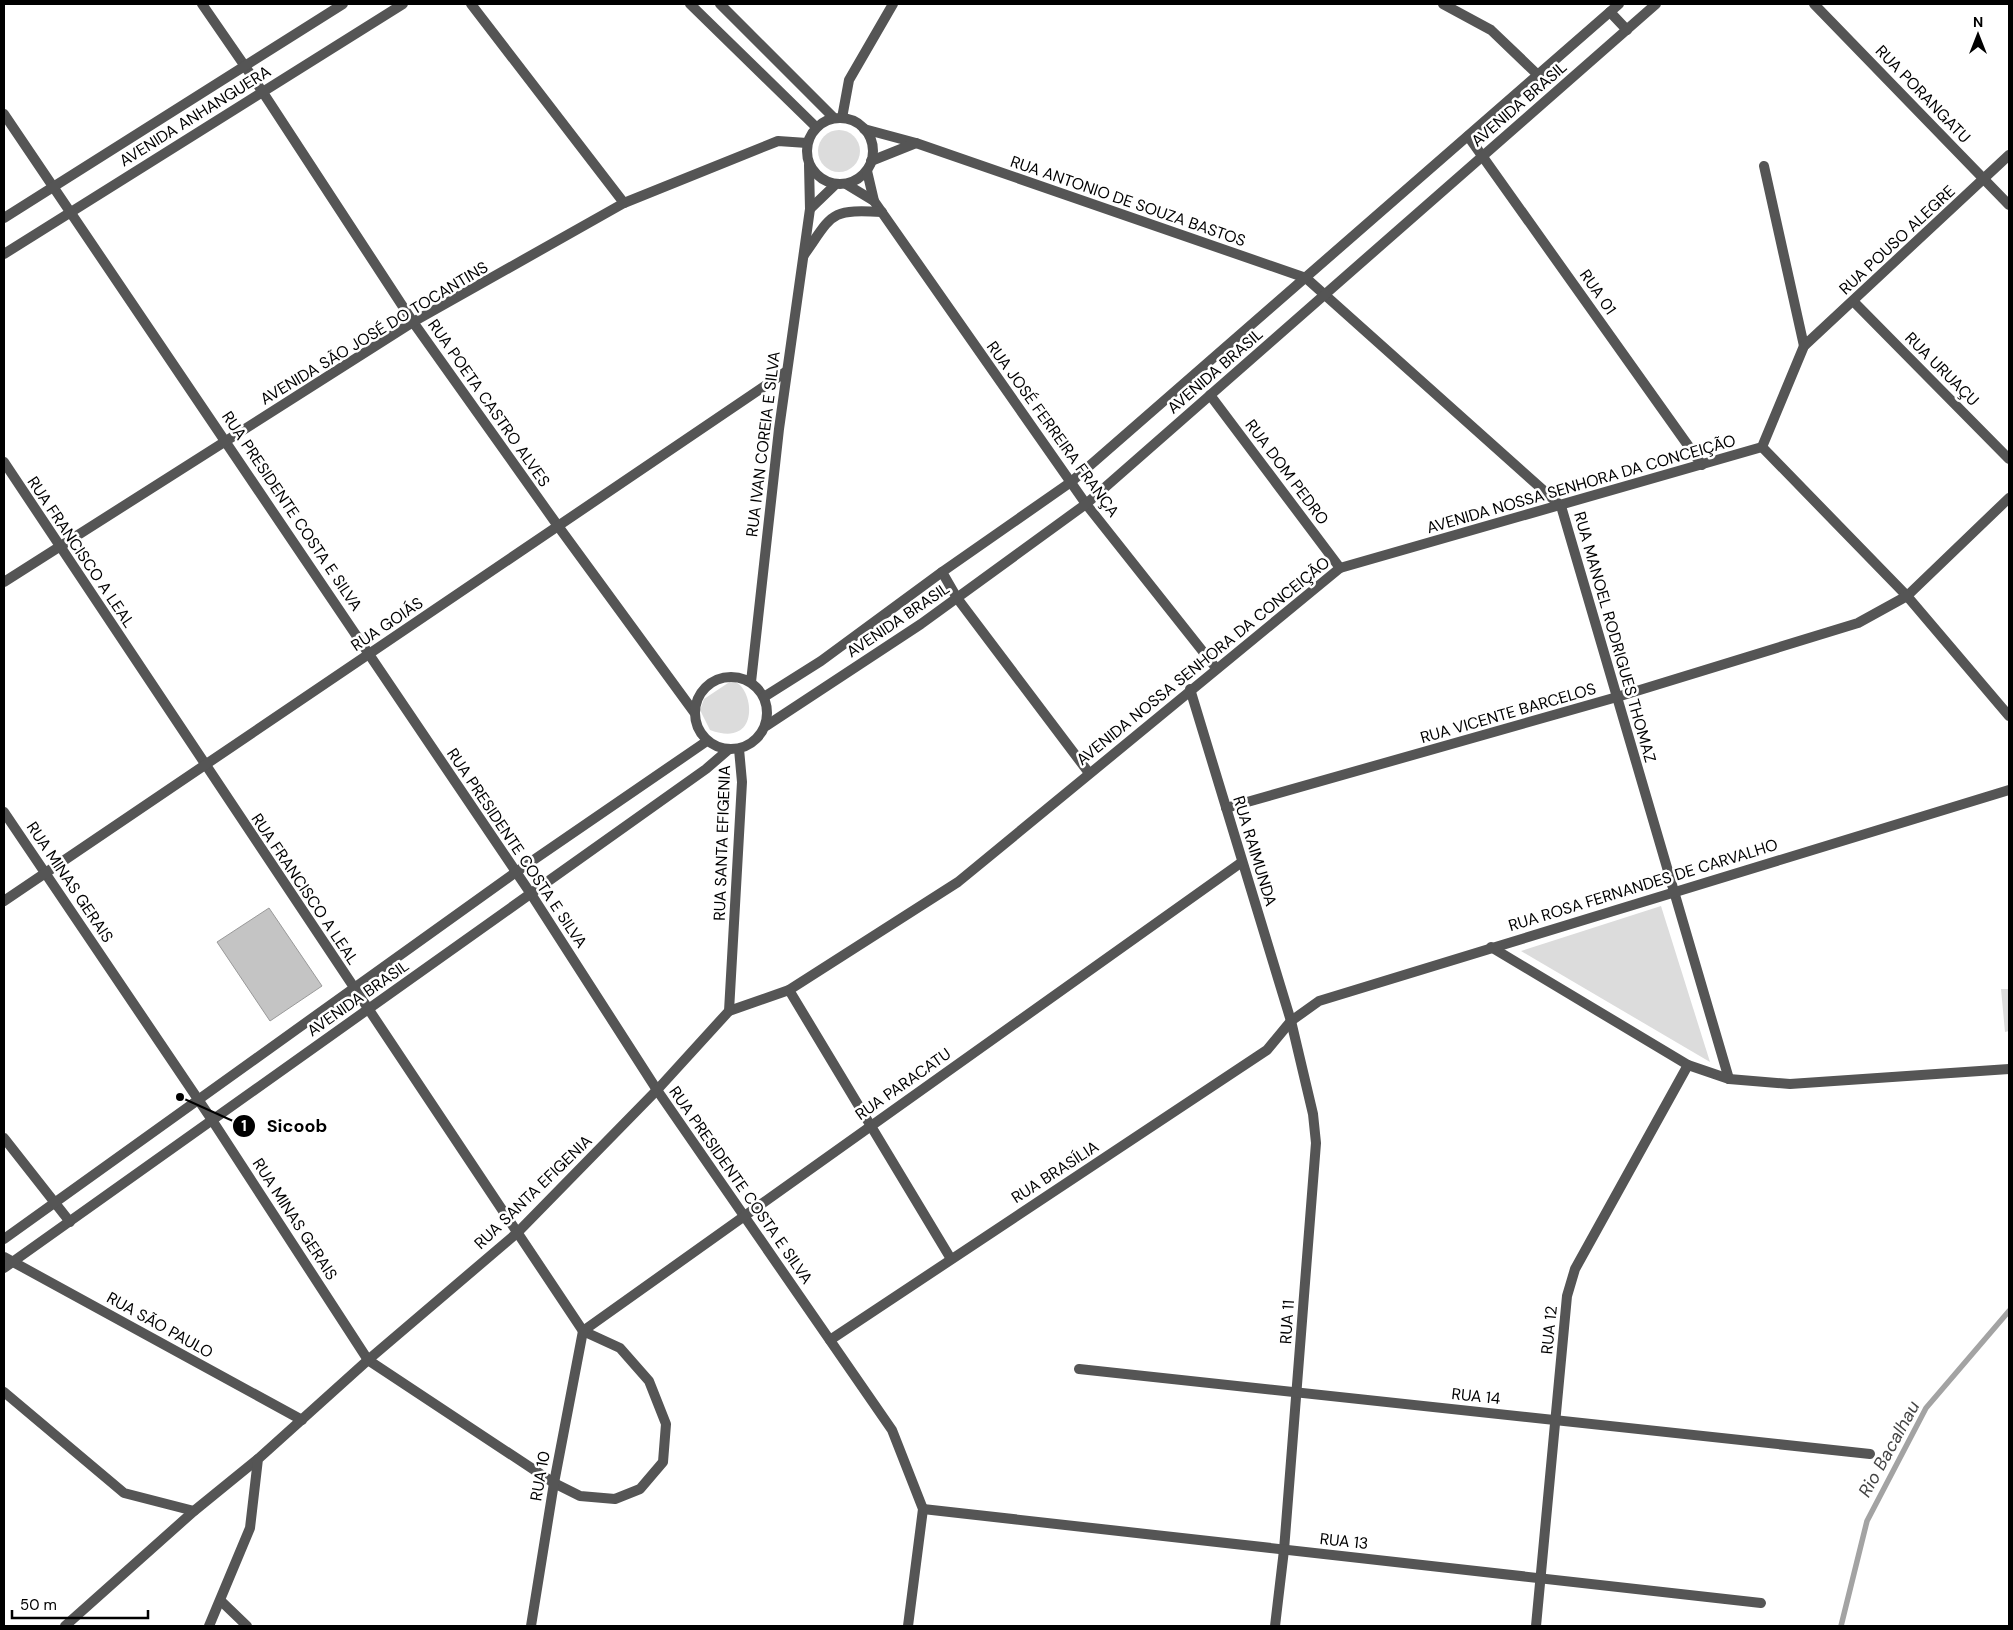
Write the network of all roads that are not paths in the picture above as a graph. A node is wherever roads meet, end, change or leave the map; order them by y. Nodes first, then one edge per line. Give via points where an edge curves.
1 (202, 4) edge
2 (343, 4) edge
3 (403, 4) edge
4 (471, 4) edge
5 (690, 4) edge
6 (720, 4) edge
7 (893, 4) edge
8 (1443, 4) edge
9 (1619, 4) edge
10 (1656, 4) edge
11 (1814, 4) edge
12 (1610, 12) junction
13 (1627, 30) junction
14 (243, 66) junction
15 (1539, 76) junction
16 (262, 91) junction
17 (4, 114) edge
18 (838, 118) junction
19 (816, 127) junction
20 (864, 128) junction
21 (1468, 136) junction
22 (807, 143) junction
23 (916, 143) junction
24 (1483, 155) junction
25 (2009, 155) edge
26 (809, 165) junction
27 (869, 166) junction
28 (1764, 166) dead end
29 (1985, 179) junction
30 (841, 184) junction
31 (53, 187) junction
32 (874, 201) junction
33 (624, 204) junction
34 (2009, 205) edge
35 (810, 210) junction
36 (70, 212) junction
37 (882, 212) junction
38 (4, 218) edge
39 (4, 254) edge
40 (802, 258) junction
41 (1306, 278) junction
42 (1326, 295) junction
43 (1853, 301) junction
44 (413, 322) junction
45 (1804, 346) junction
46 (787, 371) junction
47 (1210, 395) junction
48 (226, 442) junction
49 (1762, 448) junction
50 (2009, 459) edge
51 (4, 462) edge
52 (1702, 465) junction
53 (1071, 482) junction
54 (2009, 498) edge
55 (1086, 504) junction
56 (1561, 506) junction
57 (558, 526) junction
58 (60, 547) junction
59 (1340, 568) junction
60 (942, 572) junction
61 (4, 582) edge
62 (1906, 596) junction
63 (957, 598) junction
64 (370, 653) junction
65 (1216, 668) junction
66 (751, 682) junction
67 (1190, 689) junction
68 (764, 697) junction
69 (1617, 697) junction
70 (694, 712) junction
71 (2009, 716) edge
72 (766, 726) junction
73 (707, 741) junction
74 (739, 749) junction
75 (728, 750) junction
76 (205, 765) junction
77 (1090, 773) junction
78 (2009, 790) edge
79 (1226, 808) junction
80 (4, 812) edge
81 (1242, 862) junction
82 (516, 872) junction
83 (46, 873) junction
84 (1673, 892) junction
85 (531, 894) junction
86 (4, 901) edge
87 (1491, 947) junction
88 (354, 988) junction
89 (789, 990) junction
90 (368, 1009) junction
91 (729, 1011) junction
92 (1291, 1021) junction
93 (1688, 1066) junction
94 (2009, 1069) edge
95 (1730, 1079) junction
96 (657, 1090) junction
97 (198, 1100) junction
98 (212, 1120) junction
99 (870, 1126) junction
100 (4, 1138) edge
101 (55, 1202) junction
102 (744, 1216) junction
103 (70, 1222) junction
104 (517, 1233) junction
105 (4, 1239) edge
106 (8, 1259) edge
107 (950, 1259) junction
108 (4, 1268) edge
109 (582, 1332) junction
110 (830, 1340) junction
111 (368, 1360) junction
112 (1079, 1369) dead end
113 (4, 1392) edge
114 (1297, 1392) junction
115 (302, 1420) junction
116 (1554, 1420) junction
117 (1870, 1454) dead end
118 (258, 1459) junction
119 (554, 1483) junction
120 (923, 1509) junction
121 (194, 1511) junction
122 (1284, 1550) junction
123 (1542, 1578) junction
124 (221, 1601) junction
125 (1760, 1603) dead end
126 (65, 1626) edge
127 (209, 1626) edge
128 (247, 1626) edge
129 (531, 1626) edge
130 (908, 1626) edge
131 (1275, 1626) edge
132 (1536, 1626) edge

1 - 14 street, RUA POETA CASTRO ALVES
2 - 14 street, AVENIDA ANHANGUERA
3 - 16 street, AVENIDA ANHANGUERA
4 - 33 street
5 - 19 street
6 - 18 street
7 - 18 street via 849,80
8 - 15 street via 1490,30
9 - 12 street, AVENIDA BRASIL
10 - 13 street, AVENIDA BRASIL
11 - 29 street, RUA PORANGATU
12 - 13 street
12 - 15 street, AVENIDA BRASIL
13 - 24 street, AVENIDA BRASIL
14 - 16 street, RUA POETA CASTRO ALVES
14 - 31 street, AVENIDA ANHANGUERA
15 - 21 street, AVENIDA BRASIL
16 - 36 street, AVENIDA ANHANGUERA
16 - 44 street, RUA POETA CASTRO ALVES
17 - 31 street, RUA PRESIDENTE COSTA E SILVA
18 - 19 street
18 - 20 street via 854,121
19 - 22 street
20 - 23 street, RUA ANTONIO DE SOUZA BASTOS
20 - 27 street via 873,150
21 - 24 street, RUA 01
21 - 41 street, AVENIDA BRASIL
22 - 26 street
22 - 33 street, AVENIDA SÃO JOSÉ DO TOCANTINS via 778,141
23 - 27 street
23 - 41 street, RUA ANTONIO DE SOUZA BASTOS
24 - 42 street, AVENIDA BRASIL
24 - 52 street, RUA 01
25 - 29 street, RUA POUSO ALEGRE
26 - 30 street via 816,175
26 - 35 street, RUA IVAN COREIA E SILVA
27 - 30 street via 858,179
27 - 32 street, RUA JOSÉ FERREIRA FRANÇA
28 - 45 street
29 - 34 street, RUA PORANGATU
29 - 43 street, RUA POUSO ALEGRE
30 - 32 street, RUA JOSÉ FERREIRA FRANÇA
30 - 35 street
31 - 36 street, RUA PRESIDENTE COSTA E SILVA
31 - 38 street, AVENIDA ANHANGUERA
32 - 37 street, RUA JOSÉ FERREIRA FRANÇA
33 - 44 street, AVENIDA SÃO JOSÉ DO TOCANTINS
35 - 40 street, RUA IVAN COREIA E SILVA
36 - 39 street, AVENIDA ANHANGUERA
36 - 48 street, RUA PRESIDENTE COSTA E SILVA
37 - 40 street via 849,210 838,214 828,221
37 - 53 street, RUA JOSÉ FERREIRA FRANÇA
40 - 46 street, RUA IVAN COREIA E SILVA
41 - 42 street, RUA ANTONIO DE SOUZA BASTOS
41 - 53 street, AVENIDA BRASIL
42 - 47 street, AVENIDA BRASIL
42 - 56 street, RUA MANOEL RODRIGUES THOMAZ
43 - 45 street, RUA POUSO ALEGRE
43 - 50 street, RUA URUAÇU
44 - 48 street, AVENIDA SÃO JOSÉ DO TOCANTINS
44 - 57 street, RUA POETA CASTRO ALVES
45 - 49 street
46 - 57 street, RUA GOIÁS
46 - 66 street, RUA IVAN COREIA E SILVA
47 - 55 street, AVENIDA BRASIL
47 - 59 street, RUA DOM PEDRO
48 - 58 street, AVENIDA SÃO JOSÉ DO TOCANTINS
48 - 64 street, RUA PRESIDENTE COSTA E SILVA
49 - 52 street, AVENIDA NOSSA SENHORA DA CONCEIÇÃO
49 - 62 street
51 - 58 street, RUA FRANCISCO A LEAL
52 - 56 street, AVENIDA NOSSA SENHORA DA CONCEIÇÃO
53 - 55 street, RUA JOSÉ FERREIRA FRANÇA
53 - 60 street, AVENIDA BRASIL
54 - 62 street, RUA VICENTE BARCELOS
55 - 63 street, AVENIDA BRASIL
55 - 65 street, RUA JOSÉ FERREIRA FRANÇA
56 - 59 street, AVENIDA NOSSA SENHORA DA CONCEIÇÃO
56 - 69 street, RUA MANOEL RODRIGUES THOMAZ
57 - 64 street, RUA GOIÁS
57 - 70 street, RUA POETA CASTRO ALVES
58 - 61 street, AVENIDA SÃO JOSÉ DO TOCANTINS
58 - 76 street, RUA FRANCISCO A LEAL
59 - 65 street, AVENIDA NOSSA SENHORA DA CONCEIÇÃO
60 - 63 street
60 - 68 street, AVENIDA BRASIL via 821,661
62 - 69 street, RUA VICENTE BARCELOS via 1858,623
62 - 71 street
63 - 72 street, AVENIDA BRASIL
63 - 77 street
64 - 76 street, RUA GOIÁS
64 - 82 street, RUA PRESIDENTE COSTA E SILVA
65 - 67 street, AVENIDA NOSSA SENHORA DA CONCEIÇÃO
66 - 68 street
66 - 70 street via 726,677 714,681 704,689
67 - 77 street, AVENIDA NOSSA SENHORA DA CONCEIÇÃO
67 - 79 street, RUA RAIMUNDA
68 - 72 street via 768,712
69 - 79 street, RUA VICENTE BARCELOS
69 - 84 street, RUA MANOEL RODRIGUES THOMAZ
70 - 73 street via 698,728
72 - 74 street via 755,741
73 - 75 street
73 - 82 street, AVENIDA BRASIL
74 - 75 street
74 - 91 street, RUA SANTA EFIGENIA via 742,782
75 - 85 street, AVENIDA BRASIL
76 - 83 street, RUA GOIÁS
76 - 88 street, RUA FRANCISCO A LEAL
77 - 89 street, AVENIDA NOSSA SENHORA DA CONCEIÇÃO via 958,882
78 - 84 street, RUA ROSA FERNANDES DE CARVALHO
79 - 81 street, RUA RAIMUNDA
80 - 83 street, RUA MINAS GERAIS
81 - 92 street, RUA RAIMUNDA
81 - 99 street, RUA PARACATU
82 - 85 street, RUA PRESIDENTE COSTA E SILVA
82 - 88 street, AVENIDA BRASIL
83 - 86 street, RUA GOIÁS
83 - 97 street, RUA MINAS GERAIS
84 - 87 street, RUA ROSA FERNANDES DE CARVALHO
84 - 95 street, RUA MANOEL RODRIGUES THOMAZ
85 - 90 street, AVENIDA BRASIL
85 - 96 street, RUA PRESIDENTE COSTA E SILVA
87 - 92 street, RUA ROSA FERNANDES DE CARVALHO via 1319,1001
87 - 93 street
88 - 90 street, RUA FRANCISCO A LEAL
88 - 97 street, AVENIDA BRASIL
89 - 91 street, AVENIDA NOSSA SENHORA DA CONCEIÇÃO
89 - 99 street
90 - 98 street, AVENIDA BRASIL
90 - 104 street, RUA FRANCISCO A LEAL
91 - 96 street, RUA SANTA EFIGENIA
92 - 107 street, RUA BRASÍLIA via 1267,1050
92 - 114 street, RUA 11 via 1313,1114 1316,1143
93 - 95 street
93 - 116 street, RUA 12 via 1575,1269 1567,1296
94 - 95 street via 1790,1084
96 - 102 street, RUA PRESIDENTE COSTA E SILVA
96 - 104 street, RUA SANTA EFIGENIA
97 - 98 street, RUA MINAS GERAIS
97 - 101 street, AVENIDA BRASIL
98 - 103 street, AVENIDA BRASIL
98 - 111 street, RUA MINAS GERAIS
99 - 102 street, RUA PARACATU
99 - 107 street
100 - 101 street
101 - 103 street
101 - 105 street, AVENIDA BRASIL
102 - 109 street, RUA PARACATU
102 - 110 street, RUA PRESIDENTE COSTA E SILVA
103 - 106 street, AVENIDA BRASIL
104 - 109 street, RUA FRANCISCO A LEAL
104 - 111 street, RUA SANTA EFIGENIA
106 - 108 street, AVENIDA BRASIL
106 - 115 street, RUA SÃO PAULO
107 - 110 street, RUA BRASÍLIA
109 - 119 street, RUA 10
109 - 119 street, RUA MINAS GERAIS via 620,1348 649,1381 666,1424 664,1462 640,1489 615,1499 580,1496
110 - 120 street, RUA PRESIDENTE COSTA E SILVA via 892,1430
111 - 115 street, RUA SANTA EFIGENIA
111 - 119 street, RUA MINAS GERAIS
112 - 114 street, RUA 14
113 - 121 street via 124,1493
114 - 116 street, RUA 14
114 - 122 street, RUA 11
115 - 118 street, RUA SANTA EFIGENIA
116 - 117 street, RUA 14
116 - 123 street, RUA 12
118 - 121 street, RUA SANTA EFIGENIA
118 - 124 street via 250,1528
119 - 129 street, RUA 10
120 - 122 street, RUA 13
120 - 130 street, RUA PRESIDENTE COSTA E SILVA
121 - 126 street, RUA SANTA EFIGENIA
122 - 123 street, RUA 13
122 - 131 street, RUA 11
123 - 125 street, RUA 13
123 - 132 street, RUA 12
124 - 127 street
124 - 128 street

